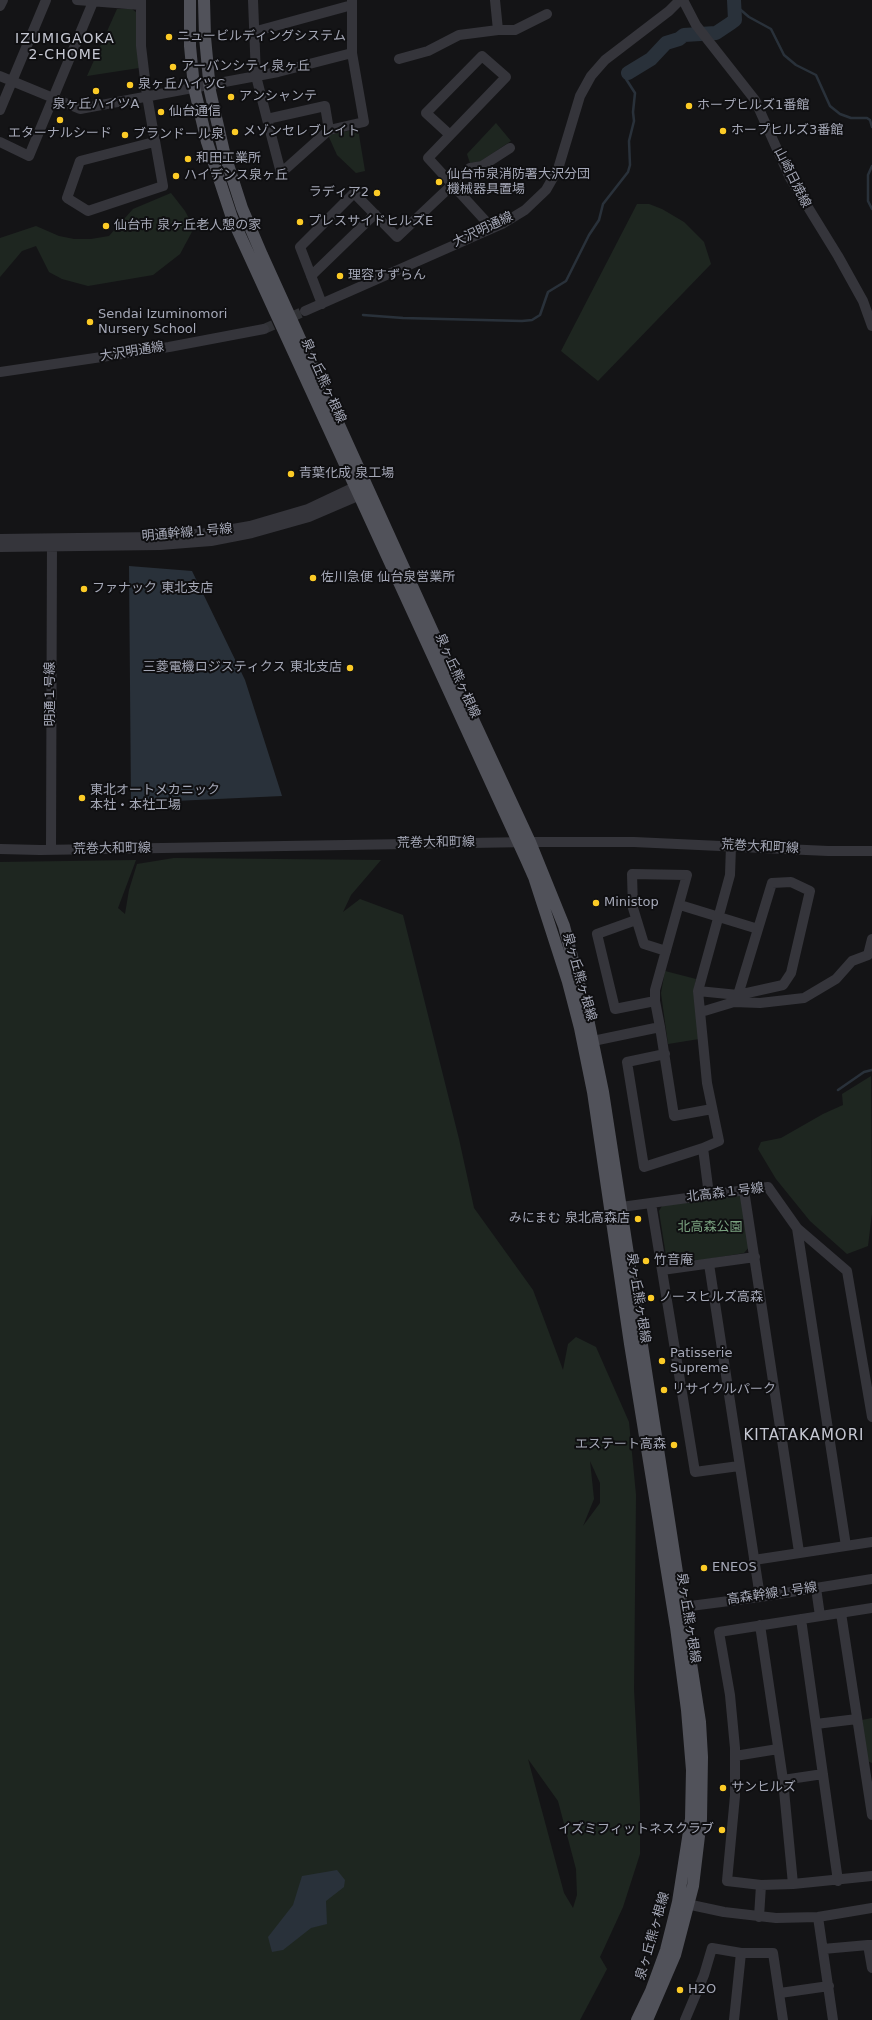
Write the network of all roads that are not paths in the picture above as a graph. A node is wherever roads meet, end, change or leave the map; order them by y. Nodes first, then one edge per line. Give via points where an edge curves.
1 (3, 0) edge
2 (46, 0) edge
3 (77, 0) edge
4 (190, 0) edge
5 (204, 0) edge
6 (253, 0) edge
7 (495, 0) edge
8 (680, 0) edge
9 (683, 0) edge
10 (93, 2) junction
11 (141, 3) edge
12 (352, 3) edge
13 (0, 6) edge
14 (547, 14) dead end
15 (498, 30) junction
16 (254, 32) junction
17 (352, 53) junction
18 (399, 60) dead end
19 (0, 76) edge
20 (256, 76) junction
21 (12, 82) junction
22 (209, 84) junction
23 (194, 87) junction
24 (147, 96) junction
25 (53, 99) junction
26 (0, 110) edge
27 (267, 119) junction
28 (329, 130) junction
29 (450, 135) junction
30 (0, 142) edge
31 (154, 142) junction
32 (510, 148) dead end
33 (453, 185) junction
34 (375, 214) junction
35 (492, 228) junction
36 (311, 276) junction
37 (322, 304) junction
38 (305, 311) tunnel mouth
39 (872, 326) edge
40 (264, 330) tunnel mouth
41 (0, 372) edge
42 (363, 489) junction
43 (0, 539) edge
44 (52, 542) junction
45 (0, 547) edge
46 (524, 842) junction
47 (732, 846) junction
48 (0, 849) edge
49 (51, 850) junction
50 (872, 851) edge
51 (680, 905) junction
52 (719, 917) junction
53 (636, 920) junction
54 (758, 929) junction
55 (872, 939) edge
56 (666, 951) junction
57 (698, 991) junction
58 (738, 995) junction
59 (655, 1001) junction
60 (701, 1012) junction
61 (660, 1027) junction
62 (593, 1041) junction
63 (665, 1054) junction
64 (712, 1109) junction
65 (703, 1148) junction
66 (744, 1190) junction
67 (709, 1195) junction
68 (651, 1203) junction
69 (616, 1208) junction
70 (798, 1228) junction
71 (755, 1257) junction
72 (709, 1264) junction
73 (662, 1270) junction
74 (867, 1350) edge
75 (872, 1417) edge
76 (739, 1466) junction
77 (872, 1542) edge
78 (846, 1546) junction
79 (799, 1552) junction
80 (754, 1560) junction
81 (872, 1578) edge
82 (816, 1588) junction
83 (760, 1597) junction
84 (678, 1607) junction
85 (872, 1608) edge
86 (841, 1613) junction
87 (820, 1616) junction
88 (801, 1619) junction
89 (760, 1625) junction
90 (857, 1719) junction
91 (816, 1724) junction
92 (778, 1749) junction
93 (735, 1756) junction
94 (868, 1769) edge
95 (823, 1774) junction
96 (783, 1780) junction
97 (872, 1815) edge
98 (872, 1876) edge
99 (838, 1881) junction
100 (793, 1884) junction
101 (761, 1885) junction
102 (684, 1903) junction
103 (872, 1908) edge
104 (758, 1917) junction
105 (818, 1917) junction
106 (870, 1945) edge
107 (823, 1949) junction
108 (741, 1953) junction
109 (872, 1968) edge
110 (828, 1986) junction
111 (780, 1993) junction
112 (637, 2020) edge
113 (647, 2020) edge
114 (685, 2020) edge
115 (734, 2020) edge
116 (783, 2020) edge
117 (833, 2020) edge

1 - 13 street
2 - 21 street
3 - 10 street
4 - 23 main road, 泉ヶ丘熊ヶ根線 via 190,46
5 - 22 main road, 泉ヶ丘熊ヶ根線
6 - 16 street
7 - 15 street
8 - 35 street, 大沢明通線 via 605,60 591,76 580,96 558,169 546,190 525,210
9 - 39 street, 山崎日焼線 via 696,25 755,100 790,178 864,301
10 - 11 street
10 - 25 street
11 - 24 street via 141,46
12 - 16 street
12 - 17 street
14 - 15 street via 515,30
15 - 18 street via 459,34 428,51
16 - 20 street
17 - 20 street
17 - 28 street via 364,122
19 - 21 street
20 - 22 street
20 - 27 street
21 - 25 street
21 - 26 street
22 - 23 street
22 - 42 main road, 泉ヶ丘熊ヶ根線 via 224,152 242,208
23 - 24 street
23 - 42 main road, 泉ヶ丘熊ヶ根線 via 207,142 232,218
24 - 25 street via 80,109
24 - 31 street
25 - 30 street via 29,156
27 - 28 street via 325,106
27 - 28 street via 281,173
29 - 29 street via 426,113 482,56 506,77
29 - 33 street via 428,158
31 - 31 street via 163,186 88,211 67,198 80,161
32 - 33 street via 482,166 470,168
33 - 34 street via 397,238
33 - 35 street
34 - 36 street
34 - 36 street via 354,192 300,247
35 - 37 street, 大沢明通線
36 - 37 street
37 - 38 street, 大沢明通線
40 - 41 street, 大沢明通線
42 - 44 street via 309,517 211,541 160,545
42 - 46 main road, 泉ヶ丘熊ヶ根線 via 450,672
43 - 44 street
44 - 45 street
44 - 49 street, 明通１号線
46 - 47 street, 荒巻大和町線 via 634,842
46 - 49 street, 荒巻大和町線
46 - 62 main road, 泉ヶ丘熊ヶ根線 via 564,926
46 - 69 main road, 泉ヶ丘熊ヶ根線 via 580,1028
47 - 50 street, 荒巻大和町線
47 - 52 street via 730,875
48 - 49 street, 荒巻大和町線
51 - 52 street
51 - 53 street via 687,875 632,874
51 - 56 street
52 - 54 street
52 - 57 street
53 - 56 street via 644,944
53 - 59 street via 597,934 616,1009
54 - 58 street
54 - 58 street via 772,883 791,882 810,891 791,973 783,986
55 - 60 street via 868,955 852,961 836,979 804,998 760,1003 734,1002
56 - 59 street via 655,990
57 - 58 street
57 - 60 street
59 - 61 street
60 - 64 street via 707,1083
61 - 62 street
61 - 63 street
62 - 69 main road, 泉ヶ丘熊ヶ根線 via 603,1092
63 - 64 street via 674,1116
63 - 65 street via 626,1062 644,1168
64 - 65 street via 719,1141
65 - 67 street
66 - 67 street, 北高森１号線
66 - 70 street, 北高森１号線 via 768,1187
66 - 71 street
67 - 68 street, 北高森１号線
68 - 69 street, 北高森１号線
68 - 73 street
69 - 84 main road, 泉ヶ丘熊ヶ根線
70 - 74 street, 北高森１号線 via 847,1271
70 - 78 street
71 - 72 street
71 - 79 street
72 - 73 street
72 - 76 street
73 - 76 street via 695,1472
74 - 75 street, 北高森１号線
76 - 80 street
77 - 78 street
78 - 79 street
79 - 80 street
80 - 83 street
81 - 82 street, 高森幹線１号線
82 - 83 street, 高森幹線１号線
82 - 87 street
83 - 84 street, 高森幹線１号線
84 - 102 main road, 泉ヶ丘熊ヶ根線 via 697,1696 702,1757 700,1839
85 - 86 street
86 - 87 street
86 - 90 street
87 - 88 street
88 - 89 street
88 - 91 street
89 - 92 street
89 - 93 street via 718,1632 730,1695
90 - 91 street
90 - 94 street
91 - 95 street
92 - 93 street
92 - 96 street
93 - 101 street via 735,1796 727,1881
94 - 97 street
95 - 96 street
95 - 99 street
96 - 100 street
98 - 99 street
99 - 100 street
100 - 101 street
101 - 104 street
102 - 104 street
102 - 112 main road, 泉ヶ丘熊ヶ根線 via 651,1991
102 - 113 main road, 泉ヶ丘熊ヶ根線 via 675,1955
103 - 105 street
104 - 105 street
105 - 107 street
106 - 107 street
106 - 109 street
107 - 110 street
108 - 111 street via 773,1954
108 - 114 street via 712,1948
108 - 115 street
110 - 111 street
110 - 117 street
111 - 116 street

